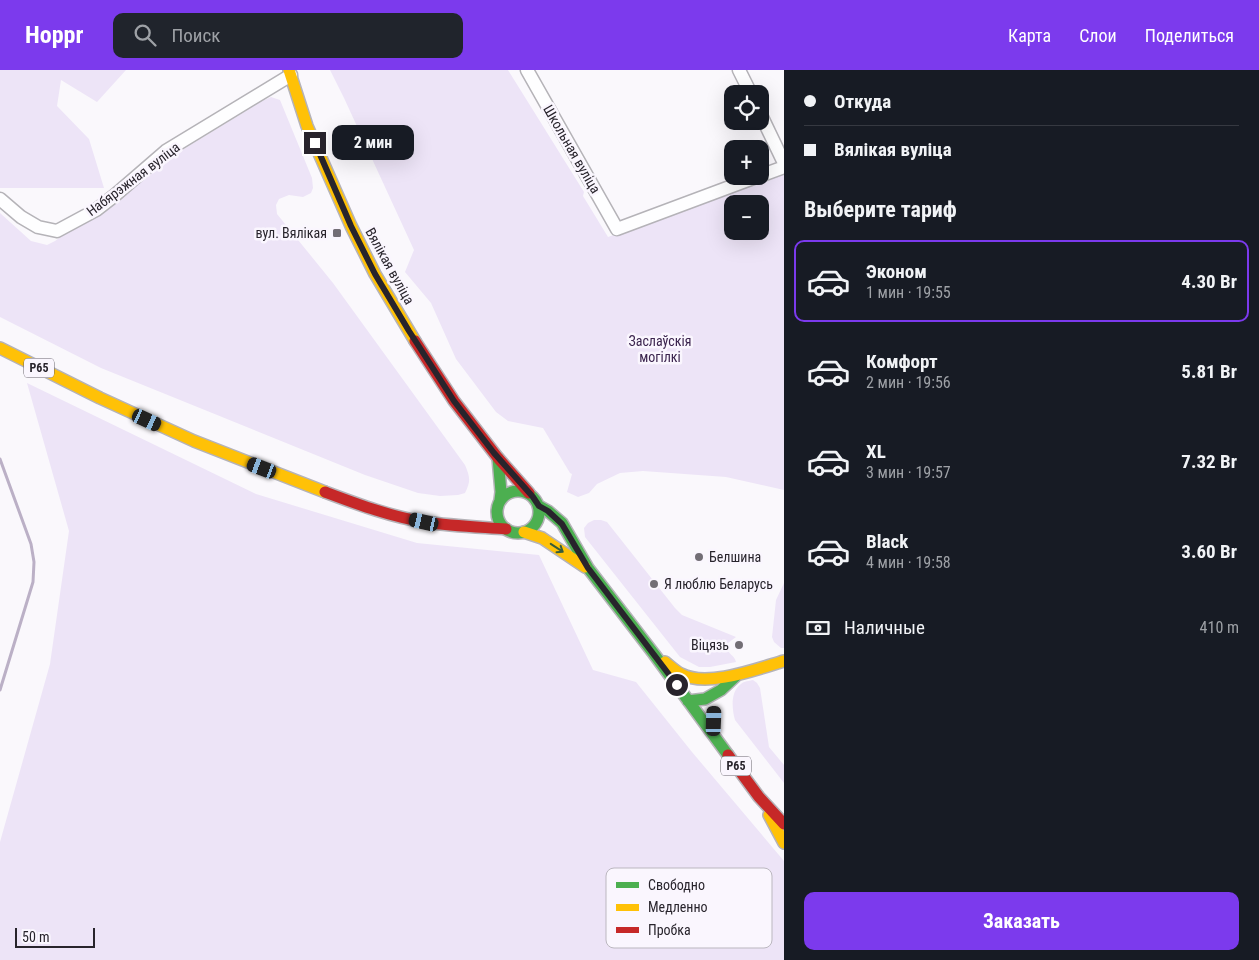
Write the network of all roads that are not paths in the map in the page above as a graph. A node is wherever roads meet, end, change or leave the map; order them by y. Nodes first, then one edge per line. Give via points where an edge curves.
1 (527, 70) edge
2 (739, 70) edge
3 (290, 72) edge
4 (746, 85) edge
5 (768, 130) edge
6 (784, 163) edge
7 (784, 167) edge
8 (769, 172) edge
9 (735, 185) edge
10 (0, 199) edge
11 (0, 348) edge
12 (498, 458) junction
13 (529, 493) junction
14 (539, 506) junction
15 (491, 508) junction
16 (434, 524) junction
17 (506, 530) junction
18 (524, 532) junction
19 (588, 568) junction
20 (654, 654) junction
21 (784, 661) edge
22 (736, 676) junction
23 (697, 679) junction
24 (721, 690) junction
25 (688, 701) junction
26 (714, 735) junction
27 (759, 797) junction
28 (784, 824) edge
29 (784, 843) edge

1 - 9 street, Школьная вуліца via 617,229
2 - 4 street
3 - 10 street, Набярэжная вуліца via 166,151 96,210 57,231 38,227
3 - 12 main road, Вялікая вуліца via 308,126 375,274 454,401
5 - 6 street
7 - 8 street
11 - 16 main road, Р65 via 194,441 348,501
12 - 13 main road, Вялікая вуліца
12 - 15 main road via 501,492
13 - 14 main road, Р65
13 - 15 main road, Р65 via 519,490 508,492
14 - 18 main road via 537,522
14 - 19 main road, Р65 via 562,524
15 - 16 main road, Р65 via 471,518
15 - 17 main road
16 - 17 main road, Р65
17 - 18 main road, Р65
18 -> 19 main road, Р65 via 542,538
19 - 20 main road, Р65
20 - 23 main road via 681,674
20 - 25 main road, Р65
21 - 22 main road
22 - 23 main road
22 - 24 main road
23 - 25 main road
24 - 25 main road via 705,699
24 - 26 main road via 715,711
25 - 26 main road, Р65
26 - 27 main road, Р65
27 - 28 main road, Р65
27 - 29 main road, Р65

